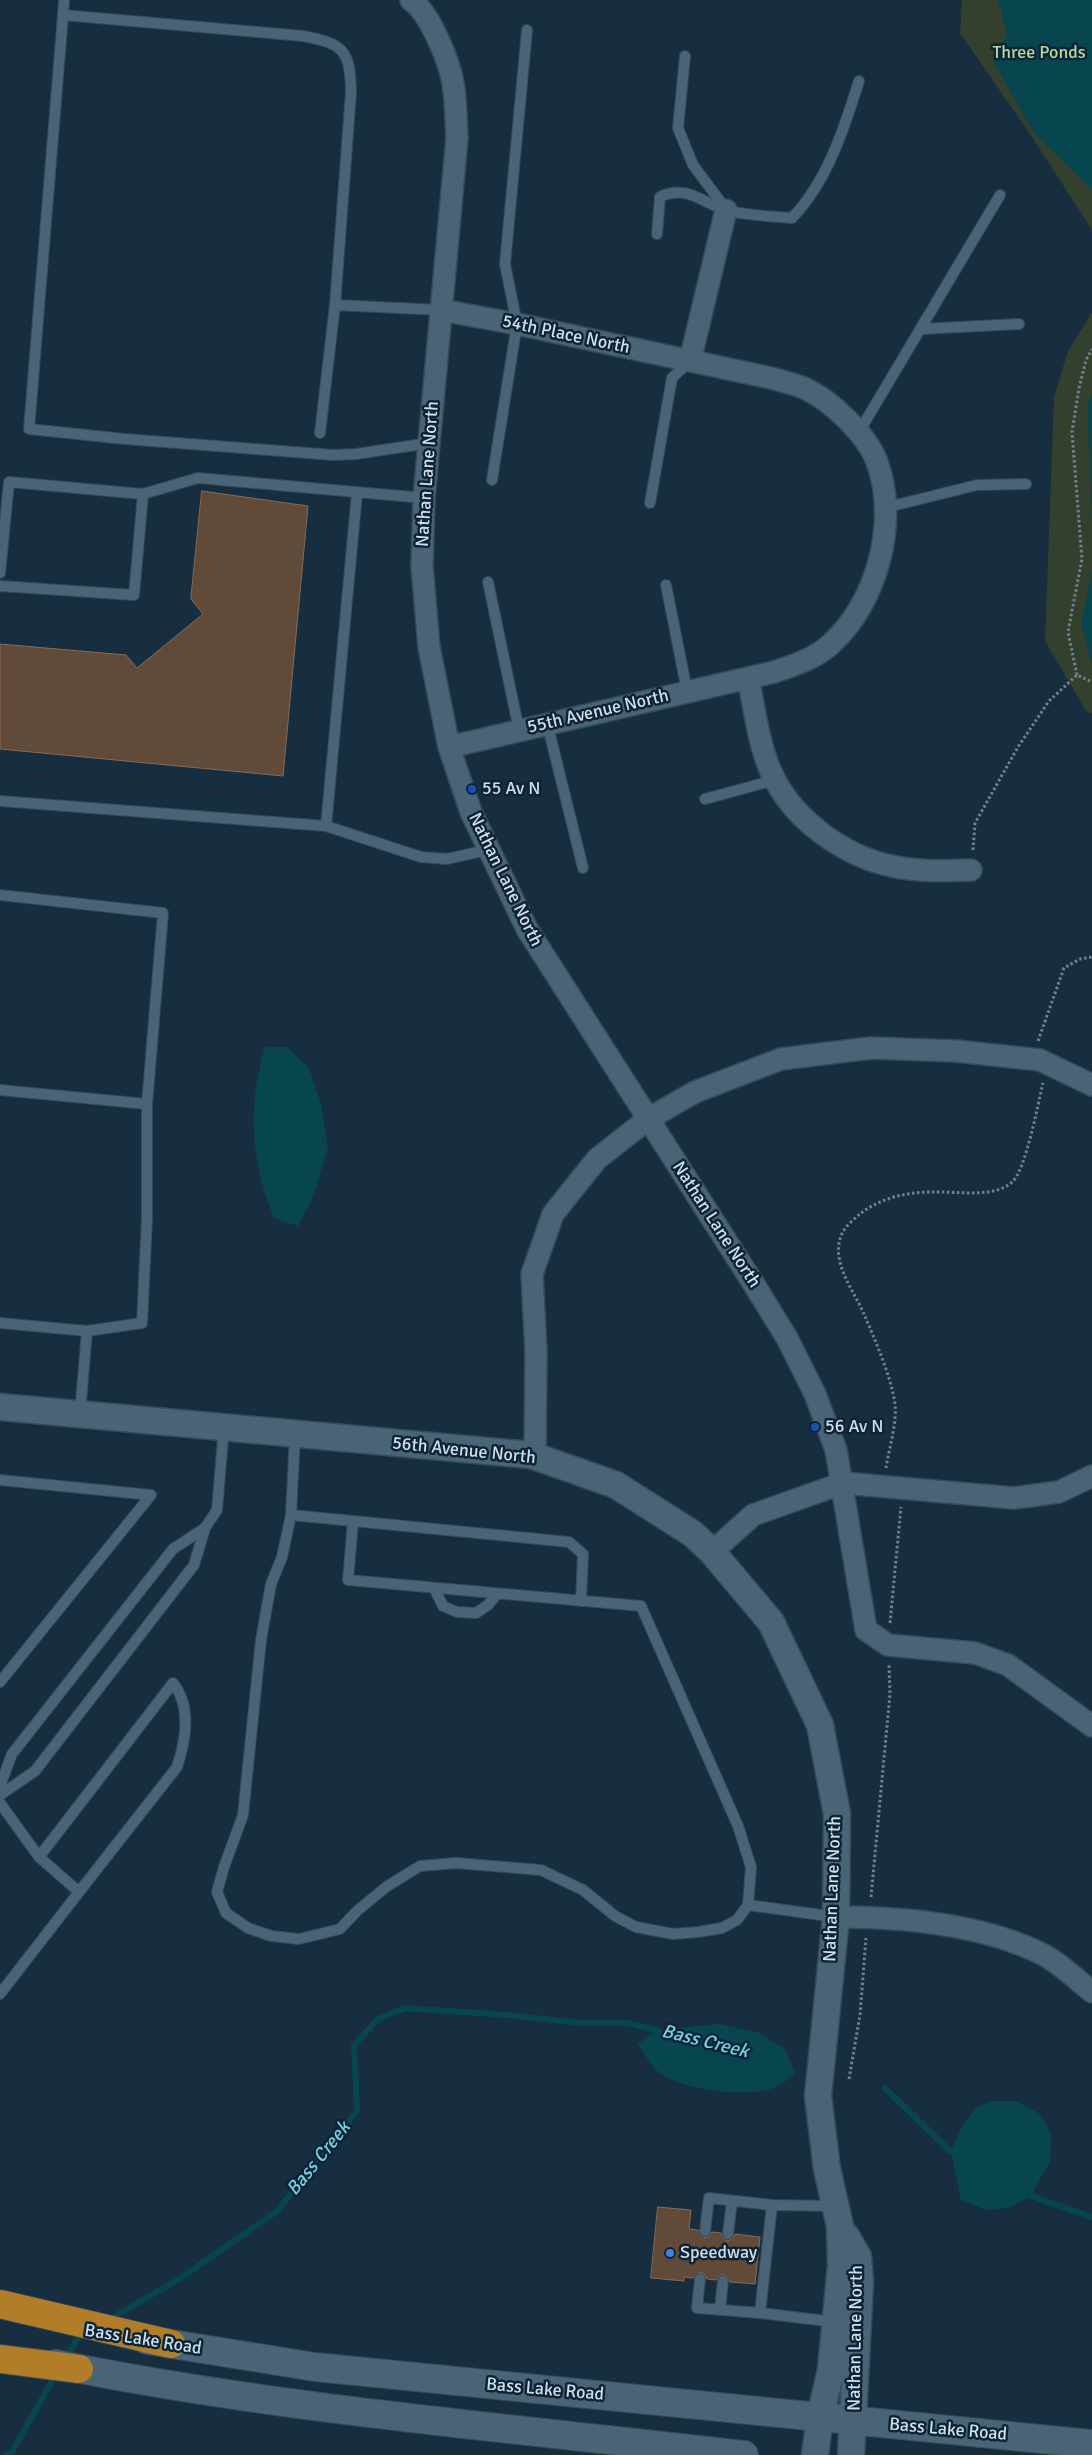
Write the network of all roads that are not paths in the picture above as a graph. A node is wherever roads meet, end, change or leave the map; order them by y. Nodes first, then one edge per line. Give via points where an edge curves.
1 (64, 0) edge
2 (417, 2) edge
3 (63, 15) junction
4 (527, 30) dead end
5 (685, 56) dead end
6 (859, 81) dead end
7 (1000, 195) dead end
8 (726, 210) junction
9 (656, 234) dead end
10 (334, 305) junction
11 (441, 310) junction
12 (517, 324) junction
13 (1019, 324) dead end
14 (921, 329) junction
15 (690, 361) junction
16 (859, 432) junction
17 (320, 433) dead end
18 (429, 443) junction
19 (492, 480) dead end
20 (1026, 484) dead end
21 (356, 493) junction
22 (143, 494) junction
23 (424, 498) junction
24 (650, 503) dead end
25 (884, 508) junction
26 (0, 573) edge
27 (488, 582) dead end
28 (666, 585) dead end
29 (0, 586) edge
30 (748, 678) junction
31 (687, 691) junction
32 (547, 724) junction
33 (519, 730) junction
34 (449, 747) junction
35 (775, 780) junction
36 (705, 798) dead end
37 (0, 800) edge
38 (326, 826) junction
39 (487, 850) junction
40 (583, 868) dead end
41 (971, 870) road end
42 (0, 895) edge
43 (1092, 1085) edge
44 (0, 1090) edge
45 (147, 1104) junction
46 (648, 1119) junction
47 (0, 1323) edge
48 (87, 1331) junction
49 (0, 1407) edge
50 (80, 1414) junction
51 (224, 1426) junction
52 (295, 1434) junction
53 (535, 1457) junction
54 (1092, 1476) edge
55 (0, 1480) edge
56 (843, 1483) junction
57 (291, 1515) junction
58 (353, 1521) junction
59 (205, 1528) junction
60 (712, 1552) junction
61 (434, 1588) junction
62 (497, 1594) junction
63 (581, 1601) junction
64 (0, 1682) edge
65 (1092, 1726) edge
66 (0, 1786) edge
67 (0, 1795) edge
68 (0, 1803) edge
69 (39, 1856) junction
70 (79, 1892) junction
71 (748, 1905) junction
72 (836, 1917) junction
73 (1092, 1992) edge
74 (0, 1994) edge
75 (732, 2200) junction
76 (772, 2205) junction
77 (839, 2216) junction
78 (705, 2231) dead end
79 (728, 2234) dead end
80 (700, 2279) dead end
81 (723, 2281) dead end
82 (0, 2304) edge
83 (720, 2309) junction
84 (760, 2313) junction
85 (0, 2316) edge
86 (836, 2322) junction
87 (171, 2344) junction
88 (0, 2353) edge
89 (0, 2359) edge
90 (79, 2369) junction
91 (820, 2417) junction
92 (854, 2421) junction
93 (1092, 2444) edge
94 (744, 2455) edge
95 (814, 2455) edge
96 (851, 2455) edge

1 - 3 lane
2 - 11 street, Nathan Lane North via 440,44 453,82 457,138
3 - 10 lane via 303,36 329,41 342,50 350,68 351,92
3 - 18 lane via 29,429 333,455
4 - 12 lane via 505,264
5 - 8 lane via 678,128 693,165
6 - 8 lane via 845,128 809,201 792,218
7 - 14 lane
8 - 9 lane via 691,194 671,192 660,197
8 - 15 street
10 - 11 lane
10 - 17 lane
11 - 12 street, 54th Place North
11 - 18 street, Nathan Lane North
12 - 15 street, 54th Place North
12 - 19 lane
13 - 14 lane
14 - 16 lane
15 - 16 street, 54th Place North via 804,388 834,408
15 - 24 lane via 672,378
16 - 25 street, 54th Place North via 877,462
18 - 23 street, Nathan Lane North
20 - 25 lane via 977,485
21 - 22 lane via 198,478
21 - 23 lane
21 - 38 lane
22 - 26 lane via 9,482
22 - 29 lane via 134,595
23 - 34 street, Nathan Lane North via 422,566 429,646
25 - 30 street, 55th Avenue North via 879,564 870,592 850,625 830,645 805,661
27 - 33 lane
28 - 31 lane
30 - 31 street, 55th Avenue North
30 - 35 street via 758,730
31 - 32 street, 55th Avenue North
32 - 33 street, 55th Avenue North
32 - 40 lane
33 - 34 street, 55th Avenue North
34 - 39 street, Nathan Lane North
35 - 36 lane
35 - 41 street via 788,801 818,830 852,852 891,866 932,871
37 - 38 lane
38 - 39 lane via 421,857 447,859
39 - 46 street, Nathan Lane North via 526,930
42 - 45 lane via 163,913
43 - 46 street via 1040,1060 956,1051 871,1048 781,1059 695,1092
44 - 45 lane
45 - 48 lane via 148,1218 142,1323
46 - 53 street via 597,1159 553,1214 532,1274 536,1352
46 - 56 street, Nathan Lane North via 787,1338 815,1394 836,1450
47 - 48 lane
48 - 50 lane
49 - 50 street, 56th Avenue North
50 - 51 street, 56th Avenue North
51 - 52 street, 56th Avenue North
51 - 59 lane via 217,1510
52 - 53 street, 56th Avenue North
52 - 57 lane
53 - 60 street, 56th Avenue North via 616,1485 693,1534
54 - 56 street via 1059,1492 1014,1498
55 - 64 lane via 151,1495
56 - 60 street via 753,1515
56 - 65 street via 866,1630 888,1645 975,1653 1008,1665
57 - 58 lane
57 - 71 lane via 282,1557 271,1584 261,1640 244,1815 217,1892 226,1913 248,1928 271,1936 307,1937 340,1929 386,1888 420,1866 456,1863 540,1870 583,1890 615,1916 636,1927 673,1934 722,1928 737,1920
58 - 61 lane via 348,1580
58 - 63 lane via 569,1542 583,1554
59 - 66 lane via 172,1550 160,1565 12,1754
59 - 67 lane via 194,1565 35,1770
60 - 72 street, Nathan Lane North via 771,1622 820,1725 837,1814
61 - 62 lane
61 - 62 lane via 444,1606 457,1612 476,1613
62 - 63 lane
63 - 71 lane via 640,1606 738,1826 751,1868
68 - 69 lane
69 - 70 lane
69 - 70 lane via 173,1683 186,1706 183,1749 177,1767
70 - 74 lane
71 - 72 lane
72 - 73 street via 933,1922 991,1935 1044,1955
72 - 77 street, Nathan Lane North via 818,2096 827,2169
75 - 76 lane
75 - 78 lane via 709,2198
75 - 79 lane
76 - 77 lane
76 - 84 lane
77 - 86 street, Nathan Lane North via 841,2265
77 - 92 street, Nathan Lane North via 858,2257 860,2282
80 - 83 lane via 697,2308
81 - 83 lane
82 - 87 highway
83 - 84 lane
84 - 86 lane
85 - 87 main road, Bass Lake Road
86 - 91 street, Nathan Lane North via 831,2370
87 - 91 main road, Bass Lake Road via 315,2367
88 - 90 main road
89 - 90 highway
90 - 94 main road via 346,2410
91 - 92 main road, Bass Lake Road
91 - 95 street, Nathan Lane North
92 - 93 main road, Bass Lake Road
92 - 96 street, Nathan Lane North

